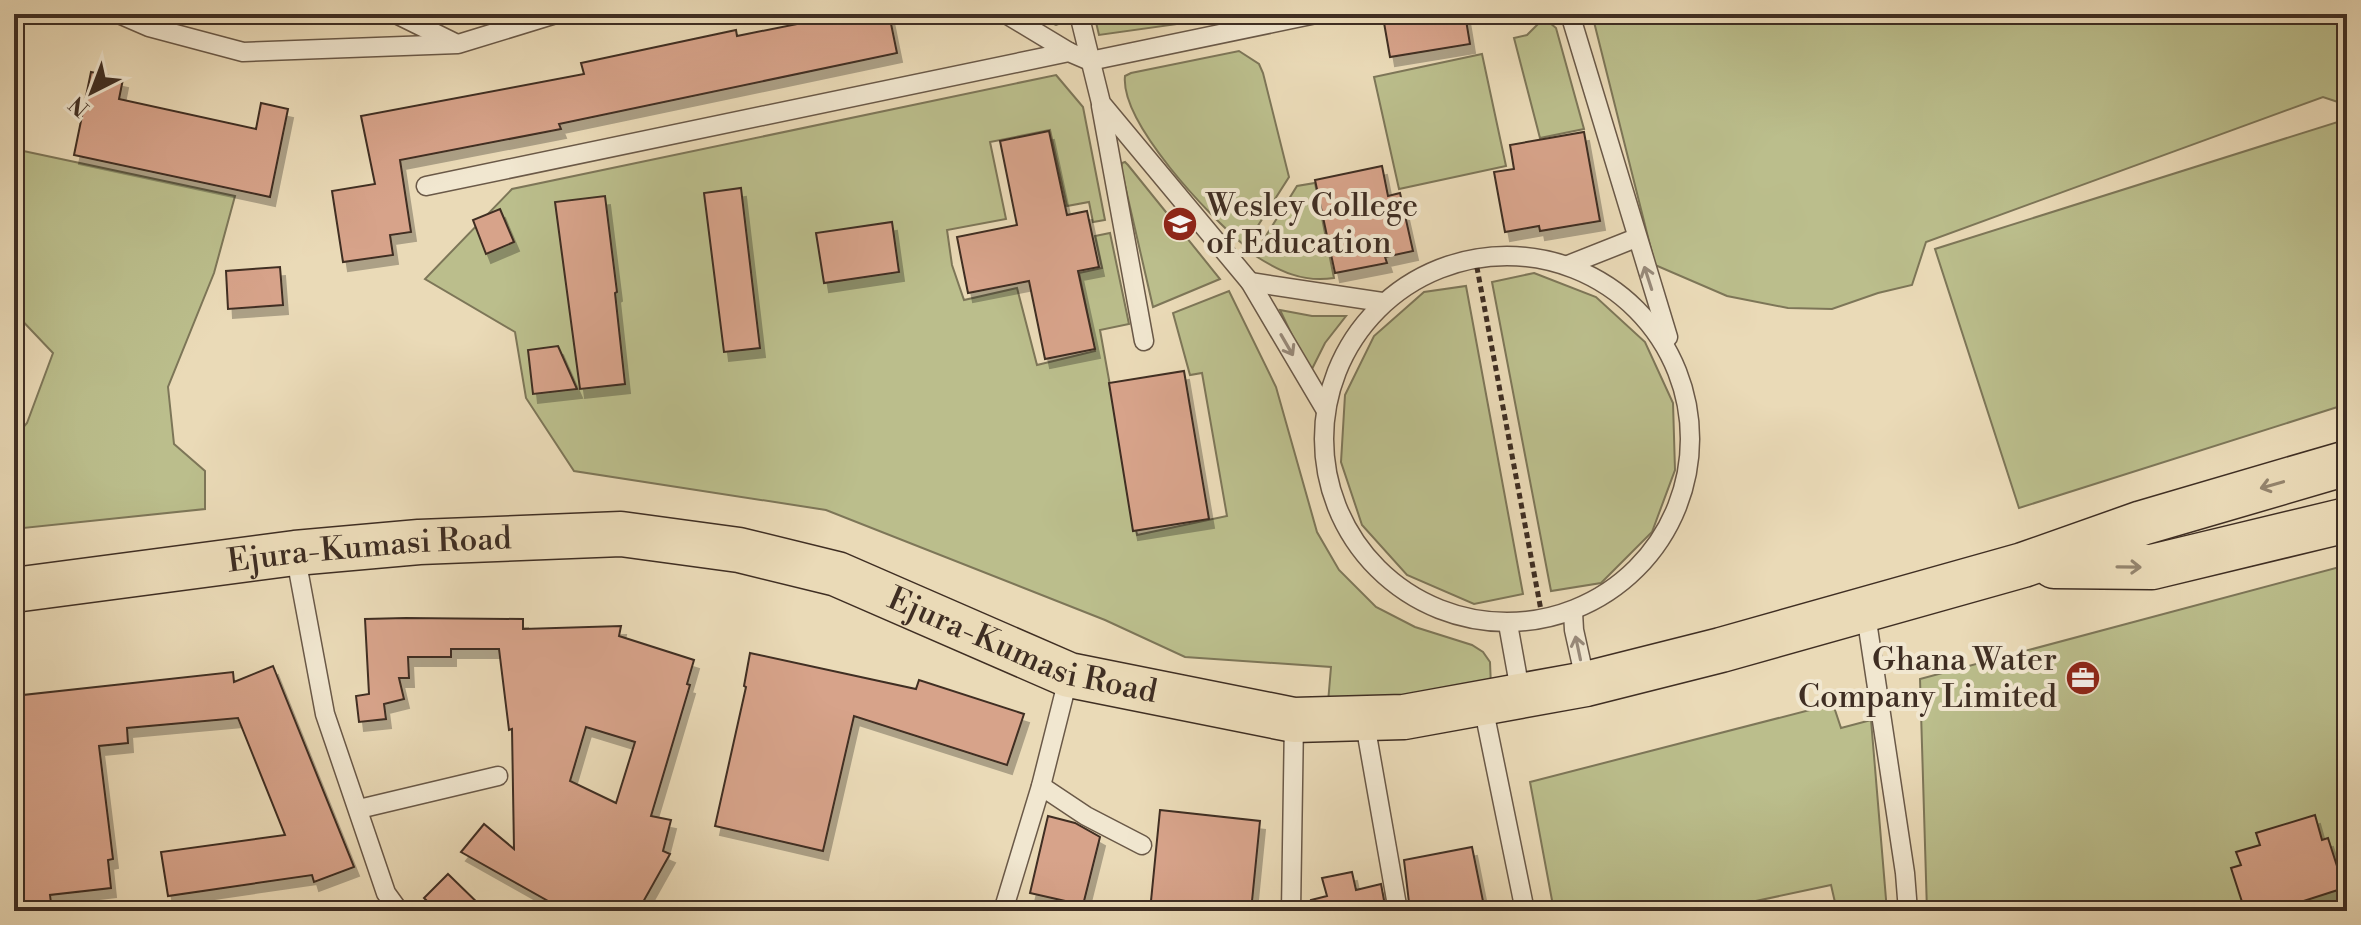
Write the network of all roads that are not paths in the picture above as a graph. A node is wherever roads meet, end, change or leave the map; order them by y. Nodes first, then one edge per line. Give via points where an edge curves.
1 (119, 14) edge
2 (396, 14) edge
3 (556, 14) edge
4 (1006, 14) edge
5 (1079, 14) edge
6 (1316, 14) edge
7 (1570, 14) edge
8 (458, 44) junction
9 (1069, 52) junction
10 (1090, 61) junction
11 (1101, 103) junction
12 (426, 186) dead end
13 (1636, 238) junction
14 (1568, 265) junction
15 (1250, 282) junction
16 (1382, 302) junction
17 (1144, 341) dead end
18 (1678, 371) junction
19 (1325, 409) junction
20 (2347, 463) edge
21 (2347, 520) edge
22 (295, 553) junction
23 (2023, 565) junction
24 (14, 590) edge
25 (1865, 608) junction
26 (1573, 612) junction
27 (1508, 624) junction
28 (1069, 675) junction
29 (1586, 684) junction
30 (1501, 699) junction
31 (1364, 718) junction
32 (1294, 720) junction
33 (498, 776) dead end
34 (1041, 786) junction
35 (359, 809) junction
36 (1142, 845) dead end
37 (399, 911) edge
38 (1003, 911) edge
39 (1291, 911) edge
40 (1398, 911) edge
41 (1525, 911) edge
42 (1908, 911) edge

1 - 8 lane via 243,52
2 - 8 lane
3 - 8 lane
4 - 9 lane
5 - 10 lane
6 - 10 lane
7 - 13 lane
9 - 10 lane
9 - 12 lane
10 - 11 lane
11 - 15 lane
11 - 17 lane
13 - 14 lane
18 -> 13 lane
14 - 16 lane via 1522,255 1475,257 1425,273
14 - 18 lane via 1614,289 1652,325
15 - 16 lane
15 -> 19 lane
16 - 19 lane via 1344,350
18 - 26 lane via 1692,428 1686,486 1663,540 1624,583
19 - 27 lane via 1325,473 1348,533 1390,581 1445,613
20 -> 23 main road via 2142,523
23 -> 21 main road via 2152,567
22 - 24 main road, Ejura-Kumasi Road
22 - 28 main road, Ejura-Kumasi Road via 621,534 739,550 837,574
22 - 35 lane via 325,714
23 - 25 main road, Ejura-Kumasi Road
25 - 29 main road, Ejura-Kumasi Road
25 - 42 lane
26 - 27 lane
29 -> 26 lane
27 - 30 lane
28 - 32 main road, Ejura-Kumasi Road
28 - 34 lane
29 - 30 main road, Ejura-Kumasi Road
30 - 31 main road, Ejura-Kumasi Road via 1404,717
30 - 41 lane
31 - 32 main road, Ejura-Kumasi Road
31 - 40 lane
32 - 39 lane
33 - 35 lane
34 - 36 lane
34 - 38 lane
35 - 37 lane via 386,893

